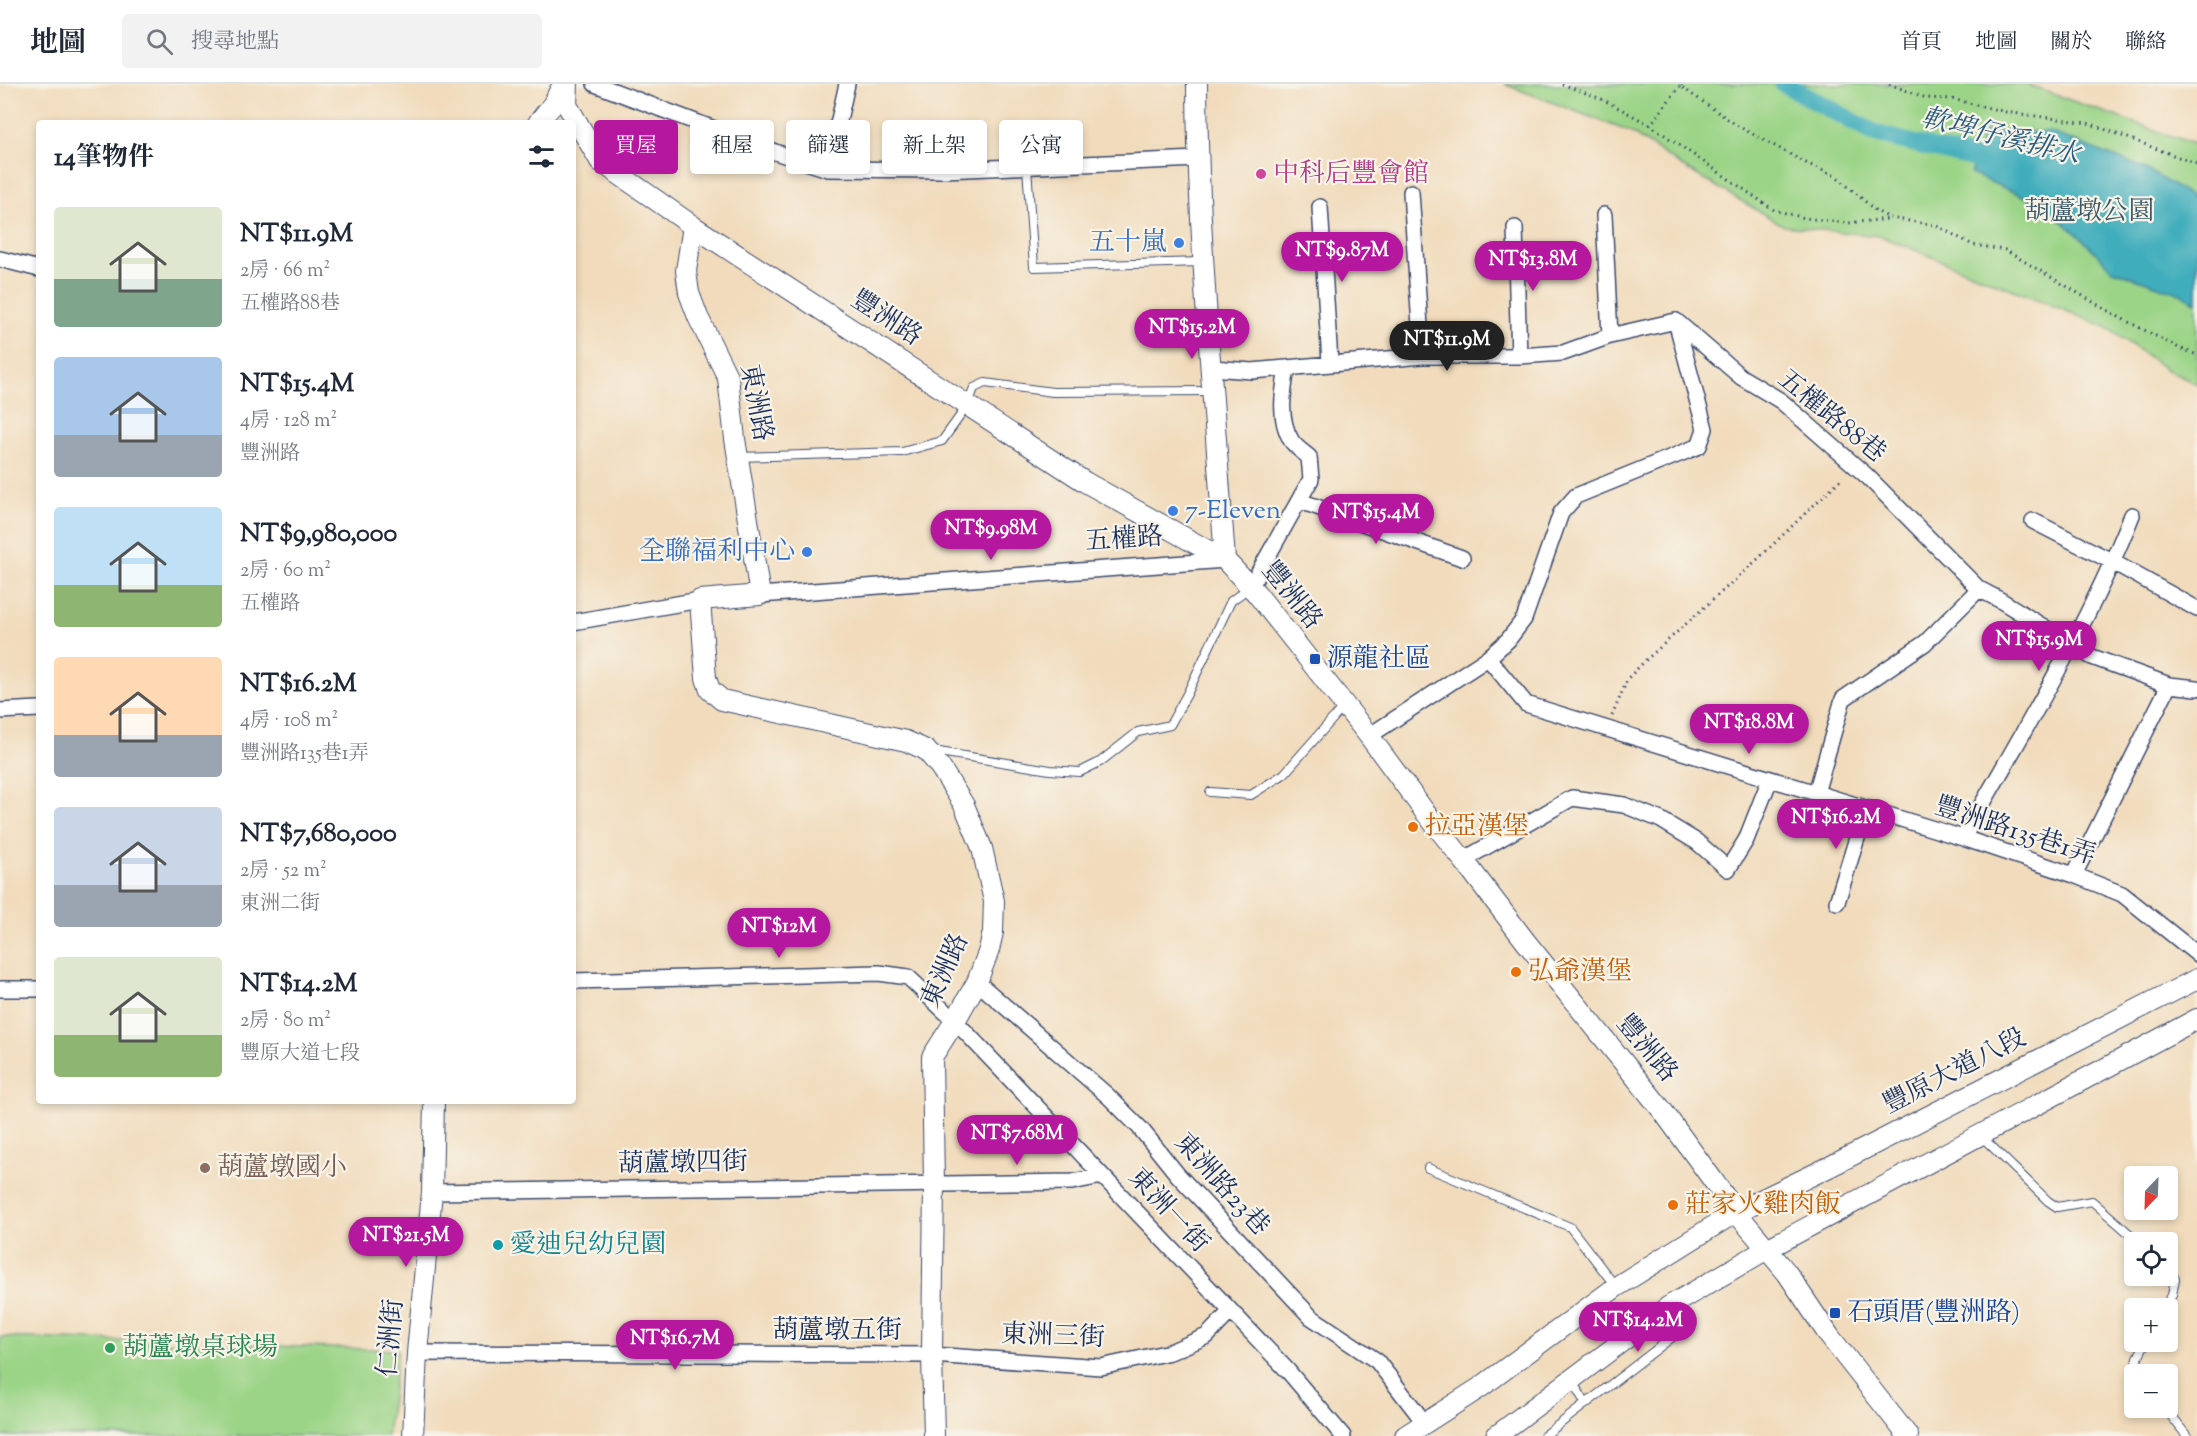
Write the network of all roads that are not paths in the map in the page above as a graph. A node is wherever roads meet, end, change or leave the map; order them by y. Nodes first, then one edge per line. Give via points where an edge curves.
1 (563, 84) edge
2 (568, 84) edge
3 (594, 84) edge
4 (847, 84) edge
5 (1197, 84) edge
6 (540, 120) edge
7 (839, 120) edge
8 (786, 156) edge
9 (1198, 159) junction
10 (1083, 164) edge
11 (999, 167) edge
12 (870, 169) edge
13 (1028, 174) edge
14 (1412, 192) dead end
15 (1320, 207) dead end
16 (1604, 214) dead end
17 (693, 226) junction
18 (1515, 228) dead end
19 (0, 259) edge
20 (1203, 262) junction
21 (36, 268) edge
22 (1676, 321) junction
23 (1610, 336) junction
24 (1422, 356) junction
25 (1519, 356) junction
26 (1330, 362) junction
27 (1212, 368) junction
28 (1287, 368) junction
29 (1213, 391) junction
30 (968, 405) junction
31 (739, 458) junction
32 (1300, 501) junction
33 (2132, 515) dead end
34 (2033, 521) dead end
35 (1462, 558) dead end
36 (1224, 560) junction
37 (2113, 562) junction
38 (1251, 586) junction
39 (1979, 589) junction
40 (760, 595) junction
41 (700, 600) junction
42 (2197, 609) edge
43 (576, 621) edge
44 (2073, 646) junction
45 (1488, 658) junction
46 (2169, 685) junction
47 (2197, 688) edge
48 (1344, 706) junction
49 (36, 709) edge
50 (0, 711) edge
51 (1369, 736) junction
52 (926, 750) junction
53 (1770, 779) junction
54 (1210, 792) dead end
55 (1816, 793) junction
56 (1866, 809) junction
57 (1963, 838) junction
58 (1463, 860) junction
59 (2074, 875) junction
60 (1837, 902) dead end
61 (2197, 954) edge
62 (2197, 979) edge
63 (576, 981) edge
64 (976, 982) junction
65 (0, 989) edge
66 (36, 989) edge
67 (2197, 1019) edge
68 (955, 1021) junction
69 (434, 1104) edge
70 (1979, 1134) junction
71 (1428, 1168) dead end
72 (1102, 1176) junction
73 (934, 1184) junction
74 (432, 1192) junction
75 (1736, 1212) junction
76 (2128, 1232) edge
77 (1767, 1249) junction
78 (1616, 1287) junction
79 (1230, 1312) junction
80 (1679, 1332) dead end
81 (417, 1353) junction
82 (932, 1355) junction
83 (1571, 1380) junction
84 (1586, 1404) junction
85 (2173, 1418) edge
86 (1424, 1422) junction
87 (413, 1436) edge
88 (934, 1436) edge
89 (1343, 1436) edge
90 (1405, 1436) edge
91 (1496, 1436) edge
92 (1544, 1436) edge
93 (1908, 1436) edge
94 (2187, 1436) edge

1 - 6 street
2 - 17 street, 豐洲路 via 567,105 600,160
3 - 8 street
4 - 7 street
5 - 9 street
9 - 10 street
9 - 20 street
11 - 12 street
13 - 20 lane via 1034,267
14 - 24 street
15 - 26 street
16 - 23 street
17 - 30 street, 豐洲路
17 - 31 street, 東洲路 via 686,271 689,293 728,378
18 - 25 street
19 - 21 street
20 - 27 street
22 - 23 street
22 - 39 street, 五權路88巷 via 1742,377 1781,401 1855,465
22 - 45 street via 1705,429 1699,446 1576,496 1561,513 1524,619
23 - 25 street via 1563,353
24 - 25 street
24 - 26 street
26 - 28 street
27 - 28 street
27 - 29 street
28 - 32 street via 1283,419 1292,442 1309,457 1311,479
29 - 30 lane via 1053,392 985,384 974,388
29 - 36 street
30 - 31 lane via 942,441 903,452
30 - 36 street, 豐洲路 via 1085,482
31 - 40 street, 東洲路
32 - 35 street
32 - 38 street
33 - 37 street
34 - 37 street
36 - 38 street, 豐洲路
36 - 40 street, 五權路
37 - 42 street
37 - 44 street
38 - 48 street, 豐洲路
38 - 52 lane via 1231,601 1170,725 1138,732 1100,762 1080,772 1050,770
39 - 44 street, 五權路88巷
39 - 55 street via 1924,643 1842,699
40 - 41 street, 五權路
41 - 43 street
41 - 52 street via 706,678 715,696 906,741
44 - 46 street, 五權路88巷 via 2092,657
44 - 57 street
45 - 51 street
45 - 53 street, 豐洲路135巷1弄 via 1526,704
46 - 47 street, 五權路88巷
46 - 59 street
48 - 51 street, 豐洲路
48 - 54 lane via 1284,774 1251,795
49 - 50 street
51 - 58 street, 豐洲路
52 - 64 street, 東洲路 via 964,805 992,886 993,932
53 - 55 street, 豐洲路135巷1弄
53 - 58 street via 1746,840 1728,869 1697,842 1661,820 1624,805 1572,798
55 - 56 street, 豐洲路135巷1弄
56 - 57 street, 豐洲路135巷1弄
56 - 60 street
57 - 59 street, 豐洲路135巷1弄
58 - 75 street, 豐洲路 via 1662,1110
59 - 61 street, 豐洲路135巷1弄 via 2122,894
62 - 75 street, 豐原大道八段
63 - 68 street, 東洲一街 via 879,973 908,977
64 - 68 street, 東洲路
64 - 86 street, 東洲路23巷 via 1108,1096 1311,1317 1377,1361
65 - 66 street
67 - 70 street
68 - 72 street, 東洲一街
68 - 73 street, 東洲路 via 932,1057
69 - 74 street, 仁洲街
70 - 76 lane via 2057,1207 2092,1201
70 - 77 street
71 - 78 lane via 1570,1227
72 - 73 street, 葫蘆墩四街 via 1072,1182
72 - 79 street, 東洲一街
73 - 74 street, 葫蘆墩四街
73 - 82 street, 東洲路
74 - 81 street, 仁洲街
75 - 77 street, 豐洲路
75 - 78 street, 豐原大道八段
77 - 83 street via 1668,1307
77 - 93 street, 豐洲路
78 - 86 street, 豐原大道八段 via 1481,1388
79 - 82 street, 東洲三街 via 1207,1336 1170,1352 1101,1367
79 - 89 street, 東洲一街 via 1288,1371
80 - 84 lane
81 - 82 street, 葫蘆墩五街
81 - 87 street, 仁洲街
82 - 88 street, 東洲路
83 - 84 lane
83 - 91 street
84 - 92 lane
85 - 94 lane
86 - 90 street, 豐原大道八段

